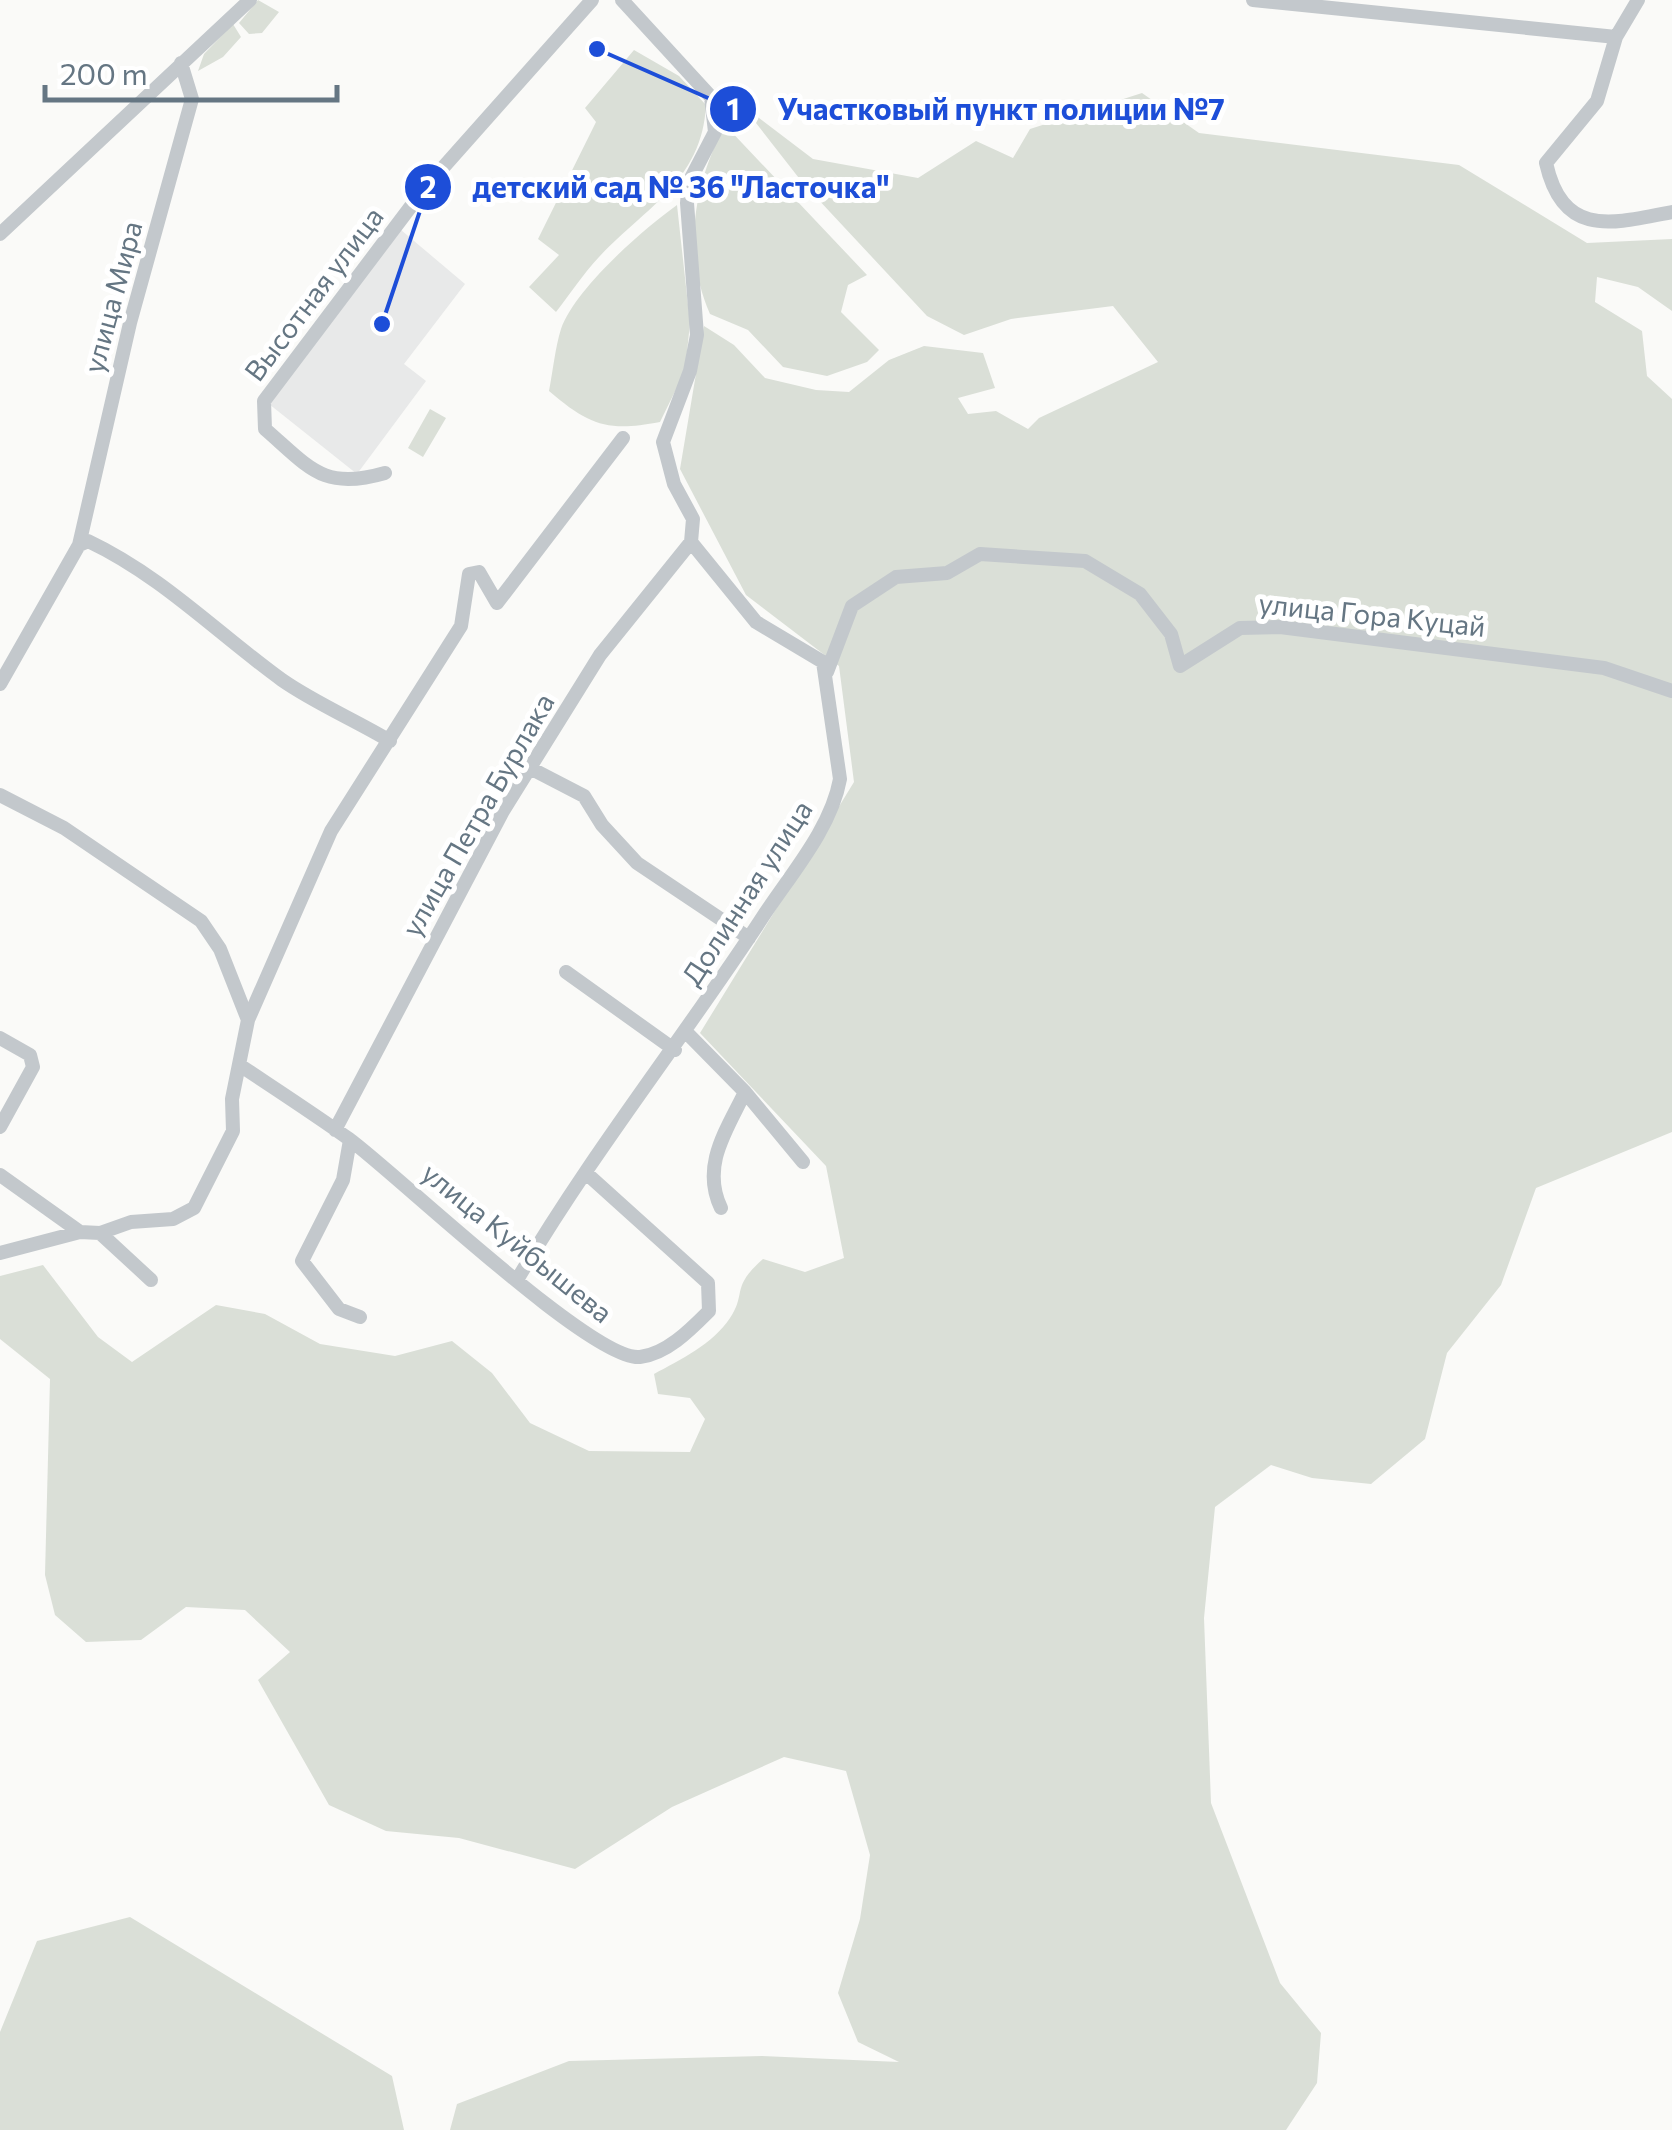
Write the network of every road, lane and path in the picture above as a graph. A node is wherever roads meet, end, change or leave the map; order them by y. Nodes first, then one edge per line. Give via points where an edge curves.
1 (250, 0) edge
2 (592, 0) edge
3 (623, 0) edge
4 (1253, 0) edge
5 (1638, 0) edge
6 (1616, 38) junction
7 (181, 63) junction
8 (1672, 212) edge
9 (0, 234) edge
10 (623, 438) dead end
11 (384, 474) dead end
12 (691, 542) junction
13 (79, 545) junction
14 (826, 672) junction
15 (0, 684) edge
16 (1672, 690) edge
17 (390, 741) junction
18 (530, 768) junction
19 (0, 795) edge
20 (749, 938) junction
21 (566, 972) dead end
22 (248, 1020) junction
23 (687, 1033) junction
24 (0, 1038) edge
25 (674, 1050) junction
26 (241, 1066) junction
27 (745, 1092) junction
28 (0, 1127) edge
29 (335, 1130) junction
30 (350, 1140) junction
31 (803, 1162) dead end
32 (586, 1174) junction
33 (0, 1176) edge
34 (721, 1208) dead end
35 (80, 1232) junction
36 (100, 1233) junction
37 (0, 1252) edge
38 (151, 1280) dead end
39 (518, 1280) junction
40 (360, 1317) dead end

1 - 7 street
2 - 11 street, Высотная улица via 424,190 264,401 265,429 322,476 350,483
3 - 12 street via 711,97 715,113 714,132 688,182 696,335 690,371 662,442 693,519
4 - 6 street
5 - 6 street
6 - 8 street via 1597,101 1546,162 1562,203 1597,224
7 - 9 street
7 - 13 street, улица Мира via 192,99 130,323
10 - 17 street via 497,603 479,572 469,574 461,626
12 - 14 street via 756,622 823,662
12 - 18 street, улица Петра Бурлака via 600,655
13 - 15 street, улица Мира
13 - 17 street via 88,541 120,556 284,682
14 - 16 street, улица Гора Куцай via 852,606 896,577 946,574 980,554 1027,554 1085,561 1140,594 1171,634 1180,666 1240,628 1280,627 1604,668
14 - 20 street, Долинная улица via 837,798
17 - 22 street via 331,831
18 - 20 street via 584,796 637,863
18 - 29 street, улица Петра Бурлака
19 - 22 street via 64,828 200,921 220,948
20 - 23 street, Долинная улица
21 - 25 street
22 - 26 street
23 - 25 street, Долинная улица
23 - 27 street
24 - 28 street via 30,1055 34,1066
25 - 32 street, Долинная улица
26 - 29 street, улица Куйбышева
26 - 36 street via 233,1131 194,1208 173,1219
27 - 31 street
27 - 34 street via 712,1164 712,1190
29 - 30 street, улица Куйбышева
30 - 39 street, улица Куйбышева
30 - 40 street via 342,1180 302,1261 339,1309
32 - 39 street, Долинная улица
32 - 39 street, улица Куйбышева via 708,1283 708,1310 687,1334 640,1357 613,1352
33 - 35 street
35 - 36 street
35 - 37 street
36 - 38 street

